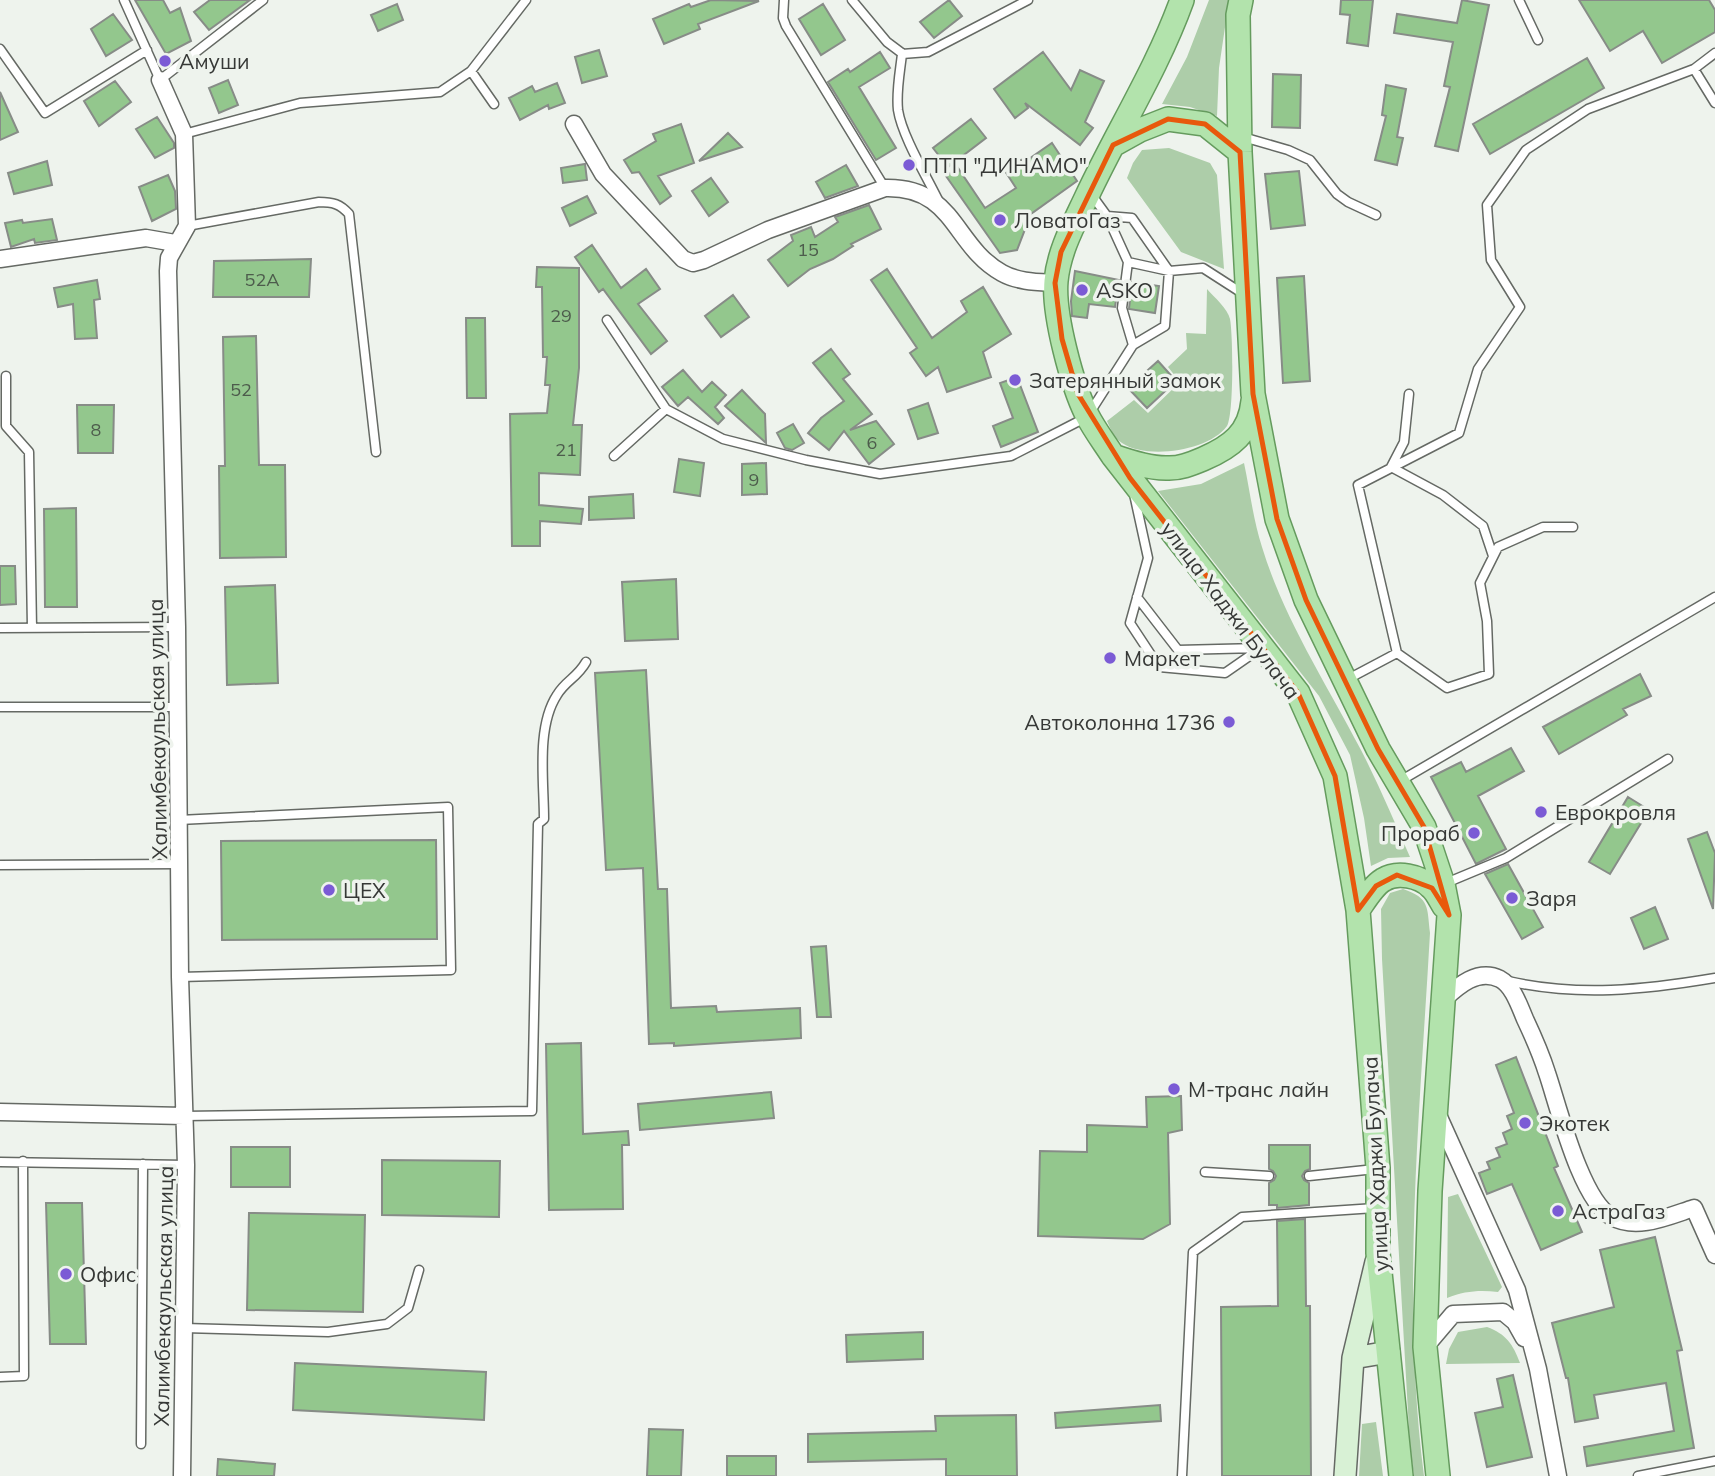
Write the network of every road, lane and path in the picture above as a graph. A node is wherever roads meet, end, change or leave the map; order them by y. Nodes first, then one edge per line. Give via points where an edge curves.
1 (124, 0) edge
2 (262, 0) edge
3 (526, 0) edge
4 (784, 0) edge
5 (852, 0) edge
6 (1028, 0) edge
7 (1182, 0) edge
8 (1241, 0) edge
9 (1519, 0) edge
10 (1538, 40) dead end
11 (0, 49) edge
12 (147, 50) junction
13 (1715, 53) edge
14 (903, 54) junction
15 (1695, 69) junction
16 (471, 71) junction
17 (160, 80) junction
18 (1715, 103) edge
19 (495, 104) dead end
20 (573, 124) dead end
21 (184, 134) junction
22 (1240, 144) junction
23 (1113, 145) junction
24 (885, 188) junction
25 (1089, 191) junction
26 (940, 205) junction
27 (1376, 215) dead end
28 (1107, 216) junction
29 (187, 226) junction
30 (175, 243) junction
31 (0, 258) edge
32 (1128, 262) junction
33 (1169, 271) junction
34 (1055, 283) junction
35 (1248, 297) junction
36 (607, 320) dead end
37 (1133, 345) junction
38 (6, 376) dead end
39 (1254, 394) junction
40 (1409, 394) dead end
41 (666, 409) junction
42 (1087, 417) junction
43 (376, 452) dead end
44 (1113, 456) junction
45 (614, 457) dead end
46 (1391, 467) junction
47 (1130, 478) junction
48 (1573, 527) dead end
49 (1493, 556) junction
50 (1137, 597) junction
51 (1715, 597) edge
52 (177, 627) junction
53 (0, 628) edge
54 (32, 628) junction
55 (1262, 648) junction
56 (1397, 653) junction
57 (586, 662) dead end
58 (1345, 680) junction
59 (0, 707) edge
60 (178, 707) junction
61 (1668, 759) dead end
62 (1397, 782) junction
63 (180, 820) junction
64 (180, 864) junction
65 (0, 865) edge
66 (1443, 884) junction
67 (1358, 910) junction
68 (1449, 915) junction
69 (180, 977) junction
70 (1715, 978) edge
71 (1501, 979) junction
72 (1444, 999) junction
73 (1435, 1110) junction
74 (0, 1112) edge
75 (184, 1116) junction
76 (0, 1161) edge
77 (23, 1161) junction
78 (143, 1164) junction
79 (186, 1165) junction
80 (1378, 1168) junction
81 (1205, 1172) dead end
82 (1269, 1176) dead end
83 (1310, 1176) dead end
84 (1377, 1208) junction
85 (1378, 1253) junction
86 (1715, 1255) edge
87 (419, 1270) dead end
88 (184, 1328) junction
89 (1425, 1347) junction
90 (1388, 1352) junction
91 (1353, 1358) junction
92 (1538, 1369) junction
93 (0, 1377) edge
94 (141, 1444) dead end
95 (1715, 1461) edge
96 (182, 1476) edge
97 (1182, 1476) edge
98 (1345, 1476) edge
99 (1401, 1476) edge
100 (1438, 1476) edge
101 (1558, 1476) edge
102 (1638, 1476) edge

1 - 12 lane
2 - 17 lane
3 - 16 lane
4 - 24 lane via 786,26
5 - 14 lane
6 - 14 lane via 928,52
7 - 23 main road, улица Хаджи Булача via 1160,57
8 - 22 main road
9 - 10 lane
11 - 12 lane via 44,113
12 - 17 lane
13 - 15 lane
14 - 26 lane via 898,111
15 - 18 lane
15 - 46 lane via 1588,109 1526,150 1487,205 1491,260 1520,307 1478,369 1459,433
16 - 19 lane
16 - 21 lane via 440,92 300,103
17 - 21 street
20 - 24 street via 603,174 693,263
21 - 29 street
22 - 23 main road via 1205,124 1168,119
22 - 27 lane via 1288,150 1310,160 1337,194
22 - 35 main road
23 - 25 main road, улица Хаджи Булача
24 - 26 street via 918,192
25 - 28 lane
25 - 34 main road, улица Хаджи Булача via 1061,252
26 - 34 street via 984,260 1003,274
28 - 32 lane
28 - 33 lane via 1132,218
29 - 30 street, Халимбекаульская улица
29 - 43 lane via 319,202 341,205 349,214
30 - 31 street via 146,238
30 - 52 street, Халимбекаульская улица via 168,271
32 - 33 lane
32 - 37 lane via 1122,309
33 - 35 lane via 1203,268
33 - 37 lane via 1165,326
34 - 42 main road, улица Хаджи Булача via 1062,340
35 - 39 main road
36 - 41 lane
37 - 42 lane
38 - 54 lane via 6,426 29,452
39 - 44 main road via 1242,432 1216,454 1167,469
39 - 58 main road via 1277,519 1306,600
40 - 46 lane via 1404,442
41 - 42 lane via 723,439 880,474 1011,456
41 - 45 lane
42 - 44 main road, улица Хаджи Булача
44 - 47 main road, улица Хаджи Булача
46 - 49 lane via 1443,495 1483,526
46 - 56 lane via 1358,485
47 - 50 lane via 1148,558
47 - 55 main road, улица Хаджи Булача
48 - 49 lane via 1543,527 1498,547
49 - 56 lane via 1480,583 1489,674 1447,688
50 - 55 lane via 1178,650
50 - 55 lane via 1130,623 1159,667 1225,673
51 - 62 lane
52 - 54 lane
52 - 60 street, Халимбекаульская улица
53 - 54 lane
55 - 67 main road, улица Хаджи Булача via 1298,694 1335,776
56 - 58 lane
57 - 75 lane via 579,676 556,696 544,721 532,1111
58 - 62 main road
59 - 60 lane
60 - 63 street, Халимбекаульская улица
61 - 66 lane via 1506,858
62 - 66 main road via 1424,827
63 - 64 street, Халимбекаульская улица
63 - 69 lane via 448,807 451,970
64 - 65 lane
64 - 69 street, Халимбекаульская улица
66 - 68 main road
67 - 68 main road via 1384,879 1397,875 1421,880 1432,888
67 - 80 main road, улица Хаджи Булача
68 - 72 main road
69 - 75 street, Халимбекаульская улица
70 - 71 lane via 1646,990 1557,989
71 - 72 street via 1471,979
71 - 86 street via 1522,1011 1584,1178 1605,1212 1622,1220 1646,1222 1694,1208
72 - 73 main road
73 - 89 main road
73 - 92 street via 1517,1290
74 - 75 street
75 - 79 street, Халимбекаульская улица
76 - 77 lane
77 - 78 lane
77 - 93 lane via 24,1376
78 - 79 lane
78 - 94 lane
79 - 88 street, Халимбекаульская улица
80 - 83 lane
80 - 84 main road, улица Хаджи Булача
81 - 82 lane
84 - 85 main road, улица Хаджи Булача
84 - 97 lane via 1242,1217 1193,1252
85 - 90 main road, улица Хаджи Булача
85 - 91 main road
87 - 88 lane via 408,1308 387,1324 328,1332
88 - 96 street, Халимбекаульская улица
89 - 92 street via 1453,1314 1503,1312 1515,1322
89 - 100 main road
90 - 91 main road
90 - 99 main road, улица Хаджи Булача
91 - 98 main road
92 - 101 street
95 - 102 lane

